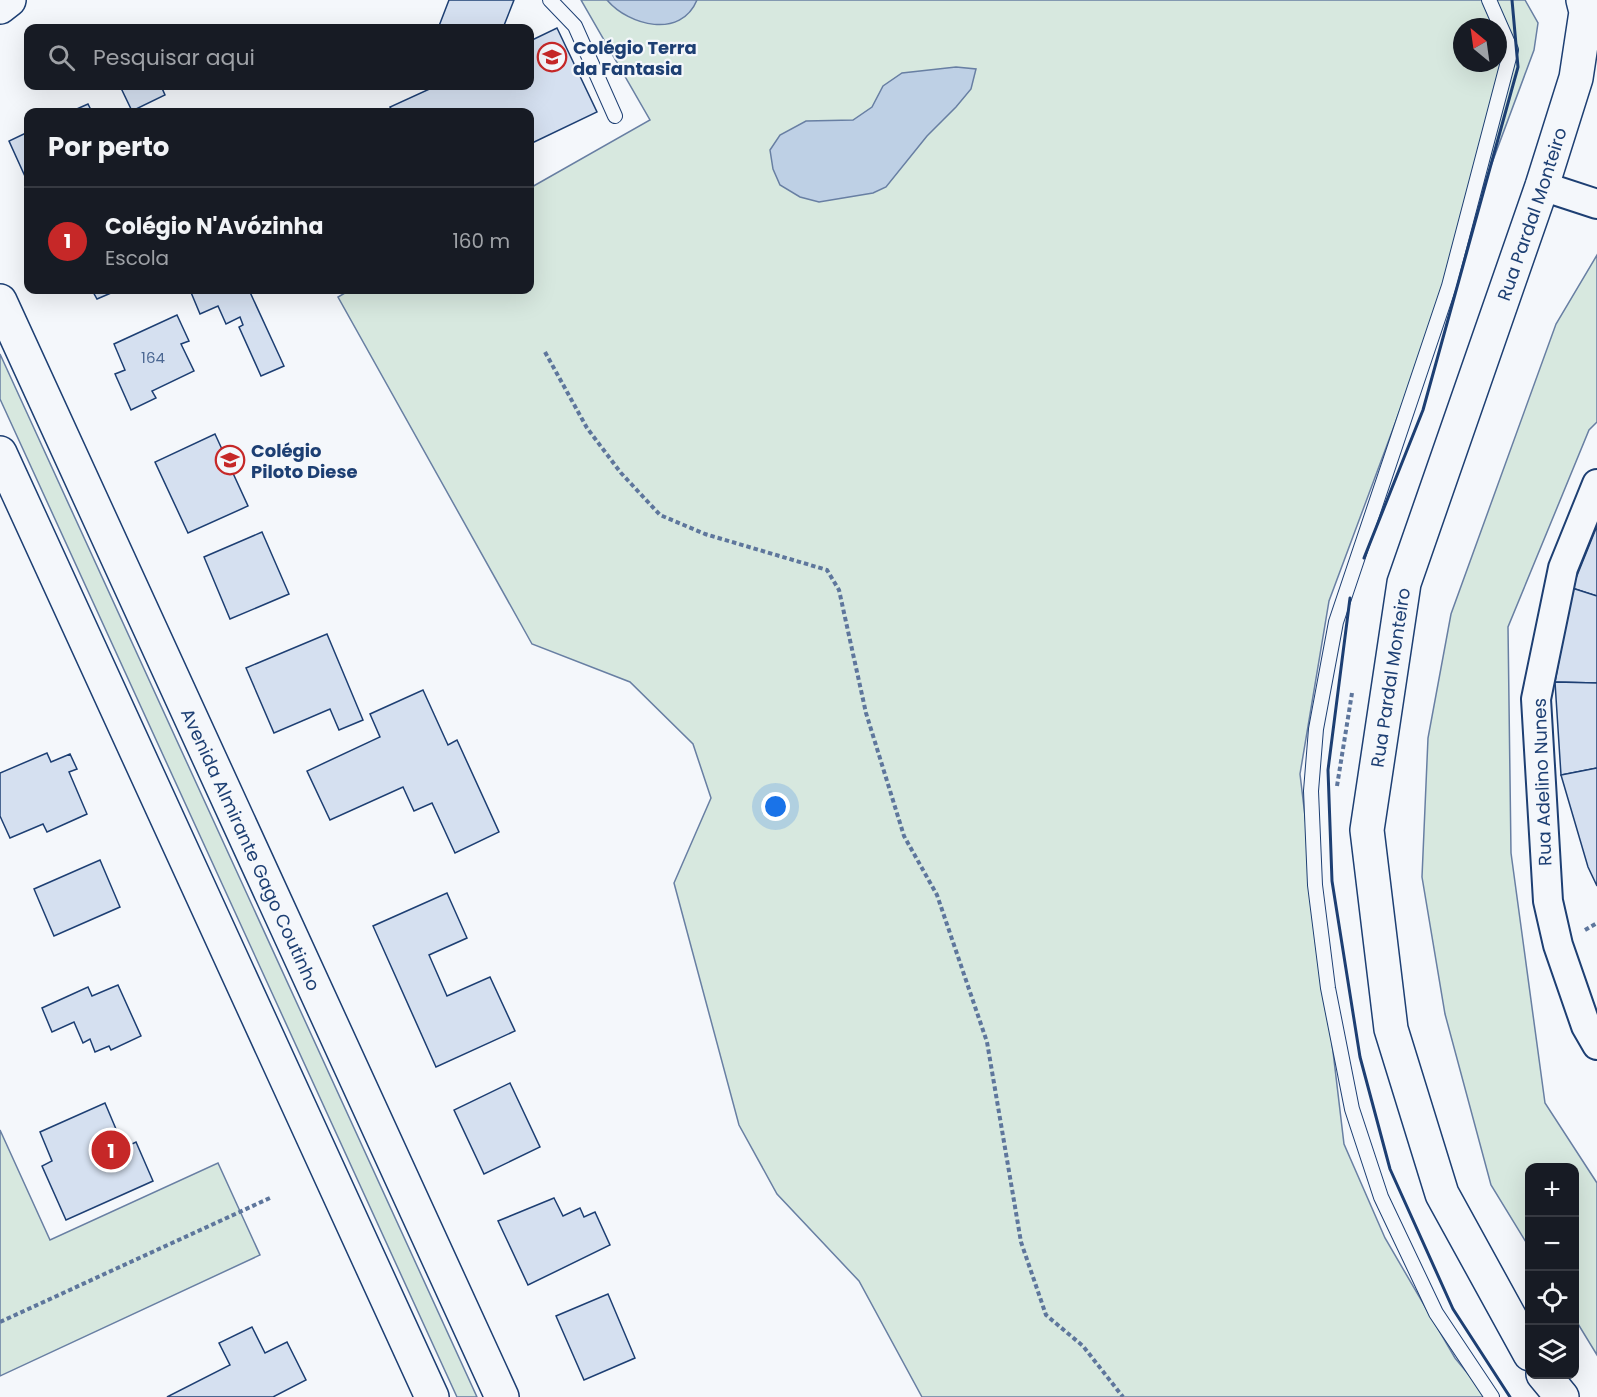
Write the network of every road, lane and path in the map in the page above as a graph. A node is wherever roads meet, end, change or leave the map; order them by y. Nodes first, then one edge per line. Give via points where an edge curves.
1 (9, 0) edge
2 (550, 0) edge
3 (1489, 0) edge
4 (1583, 0) edge
5 (0, 7) edge
6 (615, 116) dead end
7 (1542, 186) junction
8 (1597, 204) edge
9 (0, 301) edge
10 (545, 352) dead end
11 (0, 453) edge
12 (1597, 484) edge
13 (1352, 691) dead end
14 (1335, 792) dead end
15 (1597, 1045) edge
16 (270, 1198) dead end
17 (0, 1322) edge
18 (1525, 1345) edge
19 (1547, 1379) edge
20 (432, 1397) edge
21 (501, 1397) edge
22 (1123, 1397) edge
23 (1492, 1397) edge
24 (1562, 1397) edge

1 - 5 main road
2 - 6 lane via 575,26
3 - 23 lane via 1511,50 1449,286 1336,622 1316,729 1311,791 1316,897 1328,988 1352,1109 1381,1197 1436,1313
4 - 7 main road, Rua Pardal Monteiro via 1586,12 1576,78
7 - 8 street
7 - 18 main road, Rua Pardal Monteiro via 1404,582 1367,830 1391,1029 1442,1194
9 - 21 main road, Avenida Almirante Gago Coutinho
10 - 22 path via 587,428 660,515 705,534 827,570 839,590 882,770 904,836 937,895 987,1042 1021,1242 1046,1315 1083,1346
11 - 20 main road
12 - 15 street, Rua Adelino Nunes via 1563,568 1536,699 1548,901 1558,945 1586,1026
13 - 14 path
16 - 17 path
19 - 24 main road

